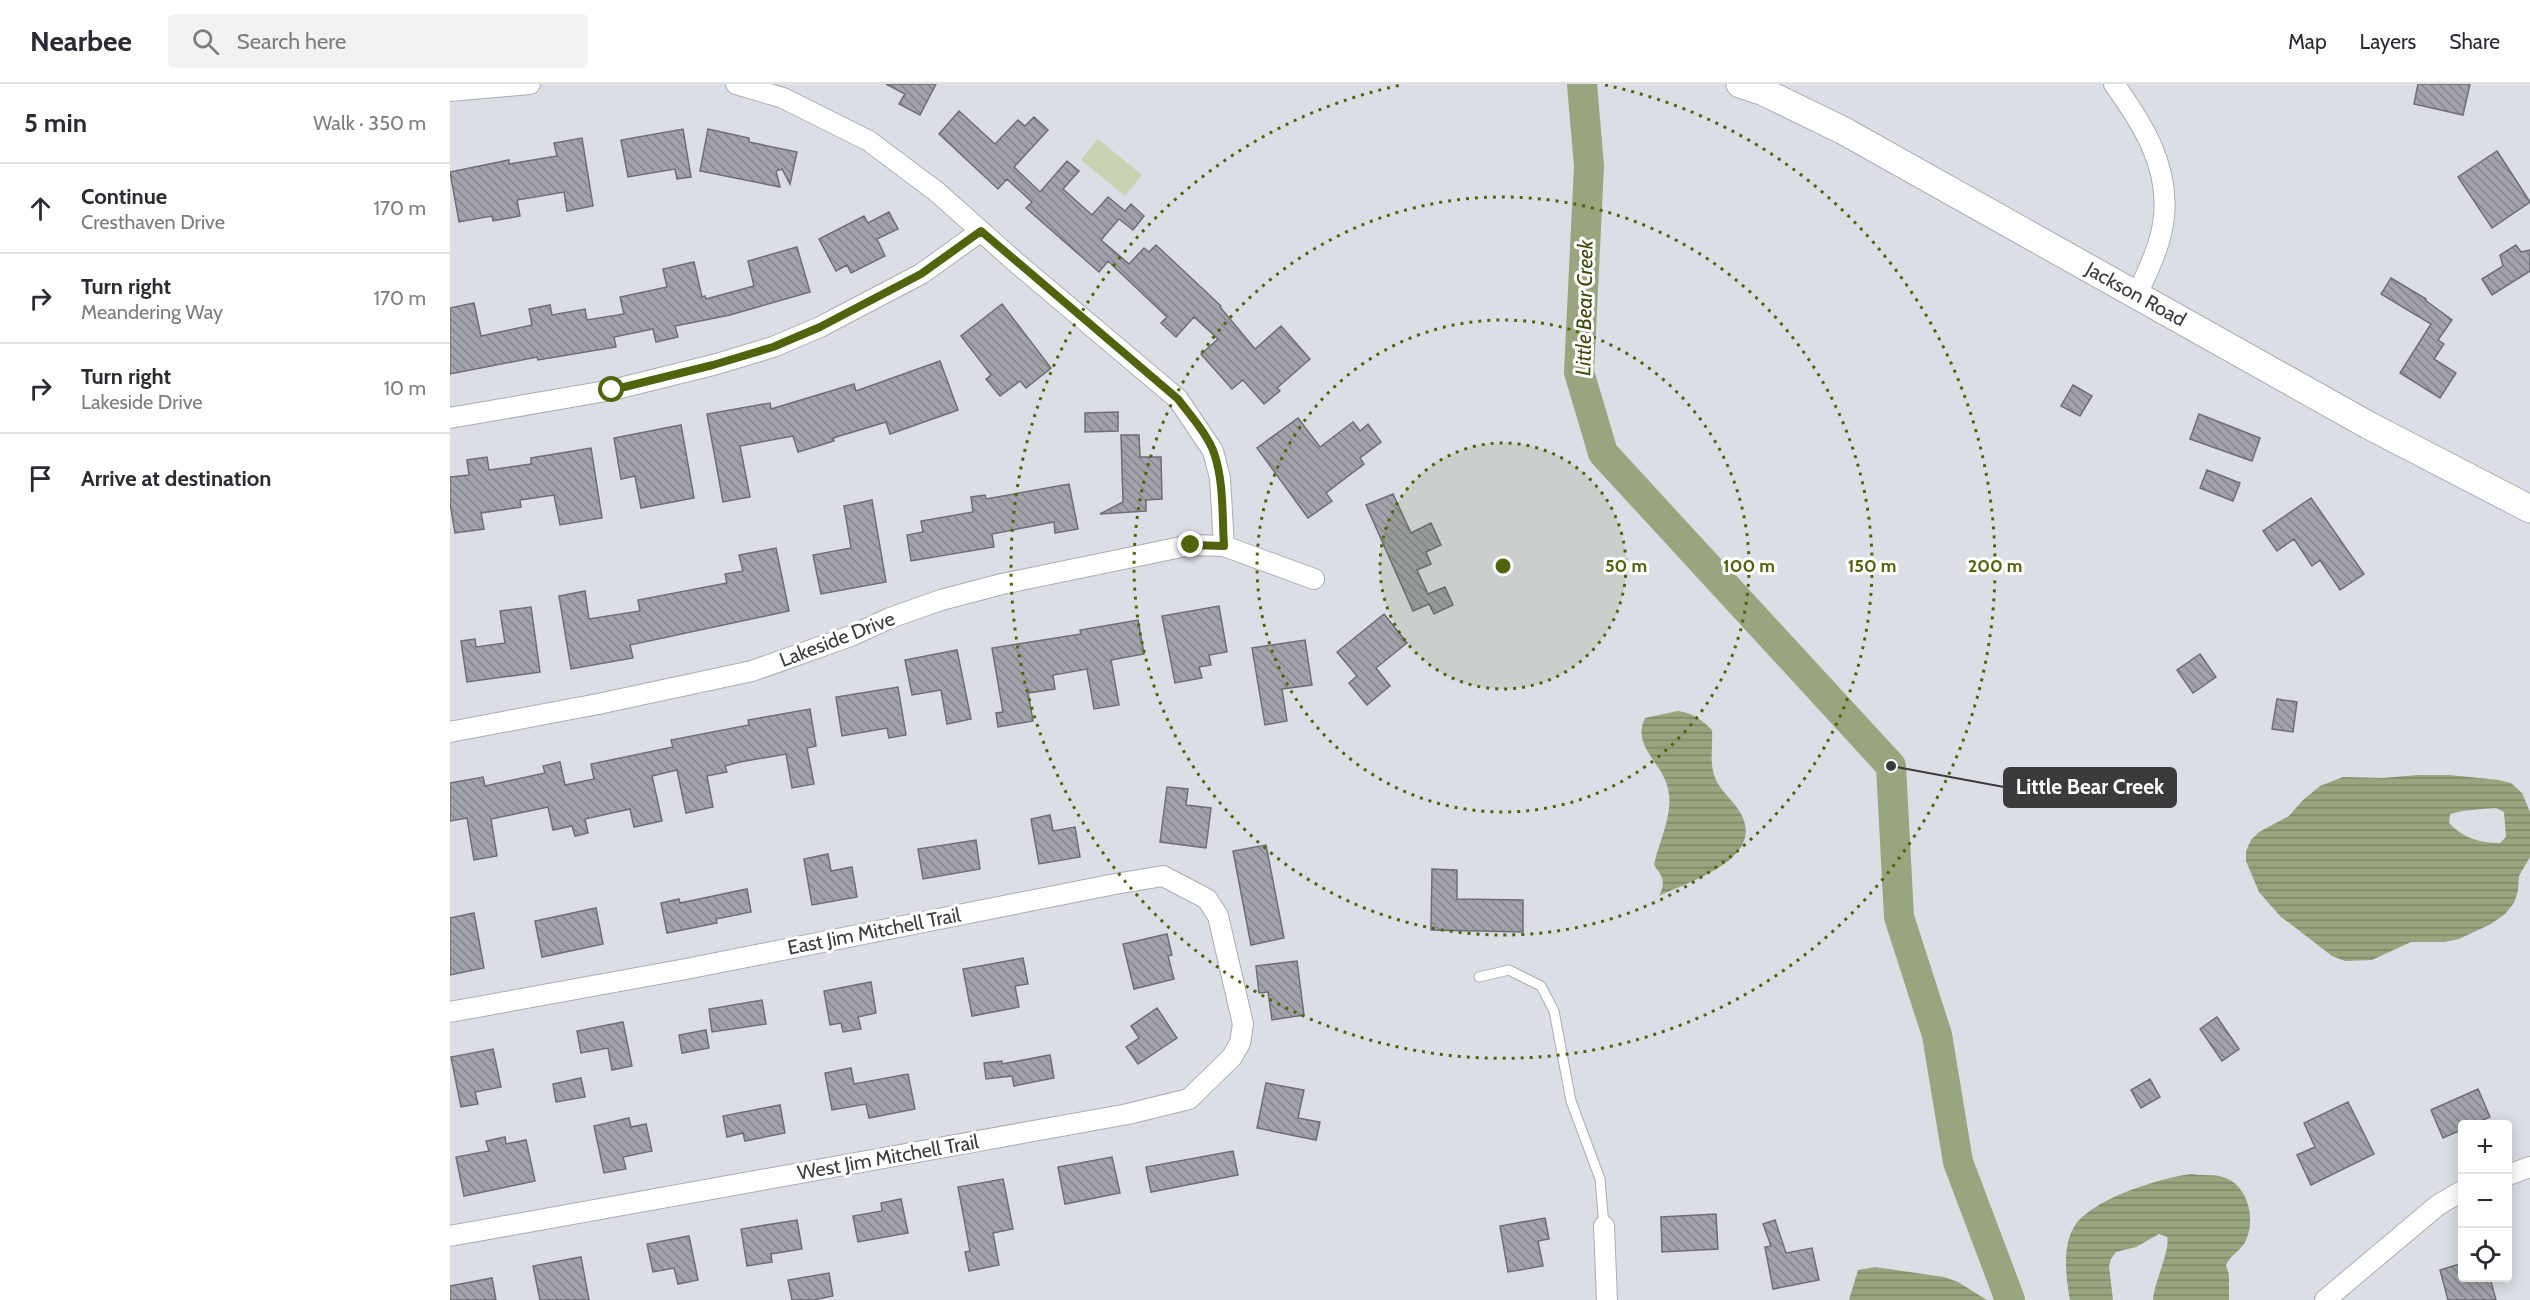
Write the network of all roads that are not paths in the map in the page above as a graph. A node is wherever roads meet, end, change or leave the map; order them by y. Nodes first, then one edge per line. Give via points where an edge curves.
1 (530, 84) edge
2 (736, 84) edge
3 (1740, 84) edge
4 (2114, 84) edge
5 (450, 91) edge
6 (981, 231) junction
7 (2137, 295) junction
8 (450, 418) edge
9 (2530, 509) edge
10 (1224, 546) junction
11 (1314, 579) dead end
12 (450, 732) edge
13 (1479, 977) dead end
14 (1235, 982) joint
15 (450, 1012) edge
16 (2530, 1167) edge
17 (2511, 1174) edge
18 (2458, 1194) edge
19 (1604, 1226) joint
20 (450, 1236) edge
21 (1607, 1300) edge
22 (2325, 1300) edge

1 - 5 street
2 - 6 street via 783,98 870,141
3 - 7 main road, Jackson Road via 1844,131
4 - 7 street via 2150,139 2163,184 2164,216 2156,251
6 - 8 street via 921,274 773,347 612,390
6 - 10 street via 1178,399 1213,451 1220,478
7 - 9 main road, Jackson Road via 2368,425
10 - 11 street, Lakeside Drive
10 - 12 street, Lakeside Drive via 1191,545 1002,584 941,600 752,671
13 - 19 lane via 1509,970 1541,986 1554,1011 1571,1101 1600,1179
14 - 15 street, East Jim Mitchell Trail via 1218,916 1207,899 1163,876
14 - 20 street, West Jim Mitchell Trail via 1243,1024 1240,1043 1223,1067 1189,1100
16 - 17 street
18 - 22 street via 2438,1205
19 - 21 street

